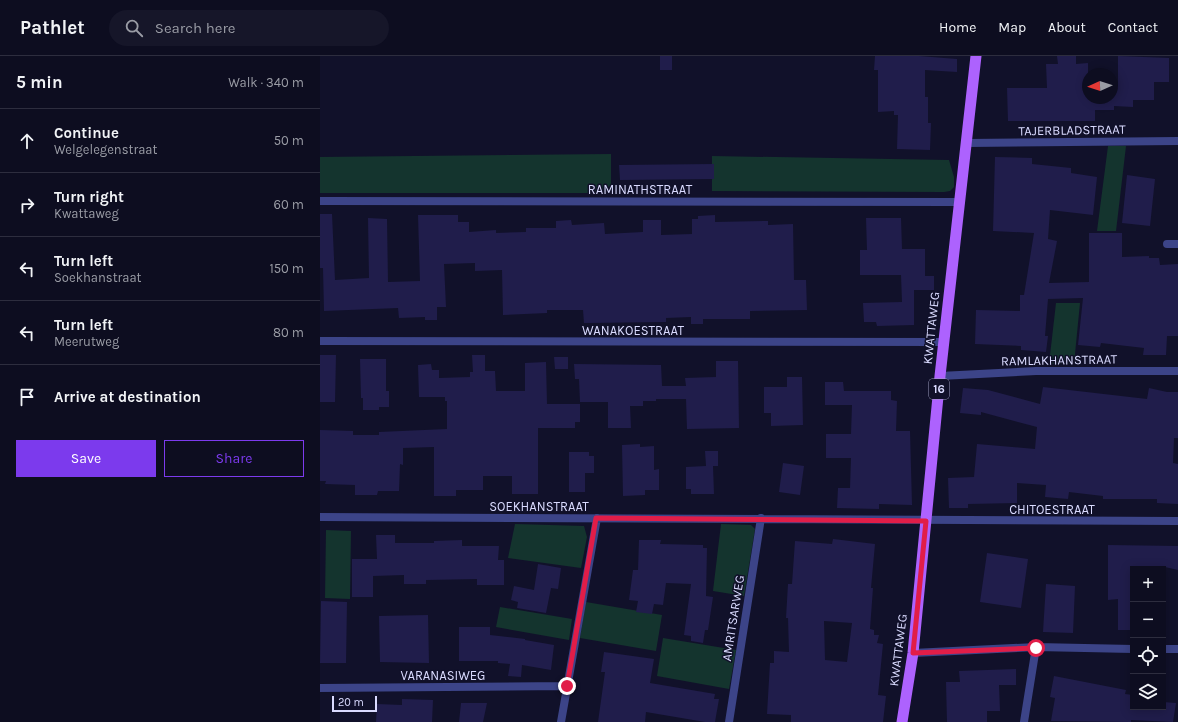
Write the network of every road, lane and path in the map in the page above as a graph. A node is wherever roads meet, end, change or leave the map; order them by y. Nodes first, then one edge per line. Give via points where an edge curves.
1 (976, 56) edge
2 (1178, 141) edge
3 (967, 143) junction
4 (320, 201) edge
5 (959, 202) junction
6 (1167, 244) dead end
7 (1178, 244) edge
8 (320, 341) edge
9 (945, 342) junction
10 (1178, 371) edge
11 (940, 376) junction
12 (320, 517) edge
13 (596, 518) junction
14 (761, 518) junction
15 (926, 521) junction
16 (1178, 521) edge
17 (1036, 648) junction
18 (1130, 649) edge
19 (1166, 649) edge
20 (1178, 649) edge
21 (913, 653) junction
22 (567, 686) junction
23 (320, 688) edge
24 (561, 722) edge
25 (729, 722) edge
26 (902, 722) edge
27 (1024, 722) edge

1 - 3 main road, KWATTAWEG / 16
2 - 3 street, TAJERBLADSTRAAT
3 - 5 main road, KWATTAWEG / 16
4 - 5 street, RAMINATHSTRAAT
5 - 9 main road, KWATTAWEG / 16
6 - 7 street
8 - 9 street, WANAKOESTRAAT
9 - 11 main road, KWATTAWEG / 16
10 - 11 street, RAMLAKHANSTRAAT via 1036,371
11 - 15 main road, KWATTAWEG / 16
12 - 13 street, SOEKHANSTRAAT
13 - 14 street, SOEKHANSTRAAT
13 - 22 street
14 - 15 street, SOEKHANSTRAAT
14 - 25 street, AMRITSARWEG
15 - 16 street, CHITOESTRAAT
15 - 21 main road, KWATTAWEG / 16
17 - 18 street
17 - 21 street
17 - 27 street
19 - 20 street
21 - 26 main road, KWATTAWEG / 16
22 - 23 street, VARANASIWEG
22 - 24 street

